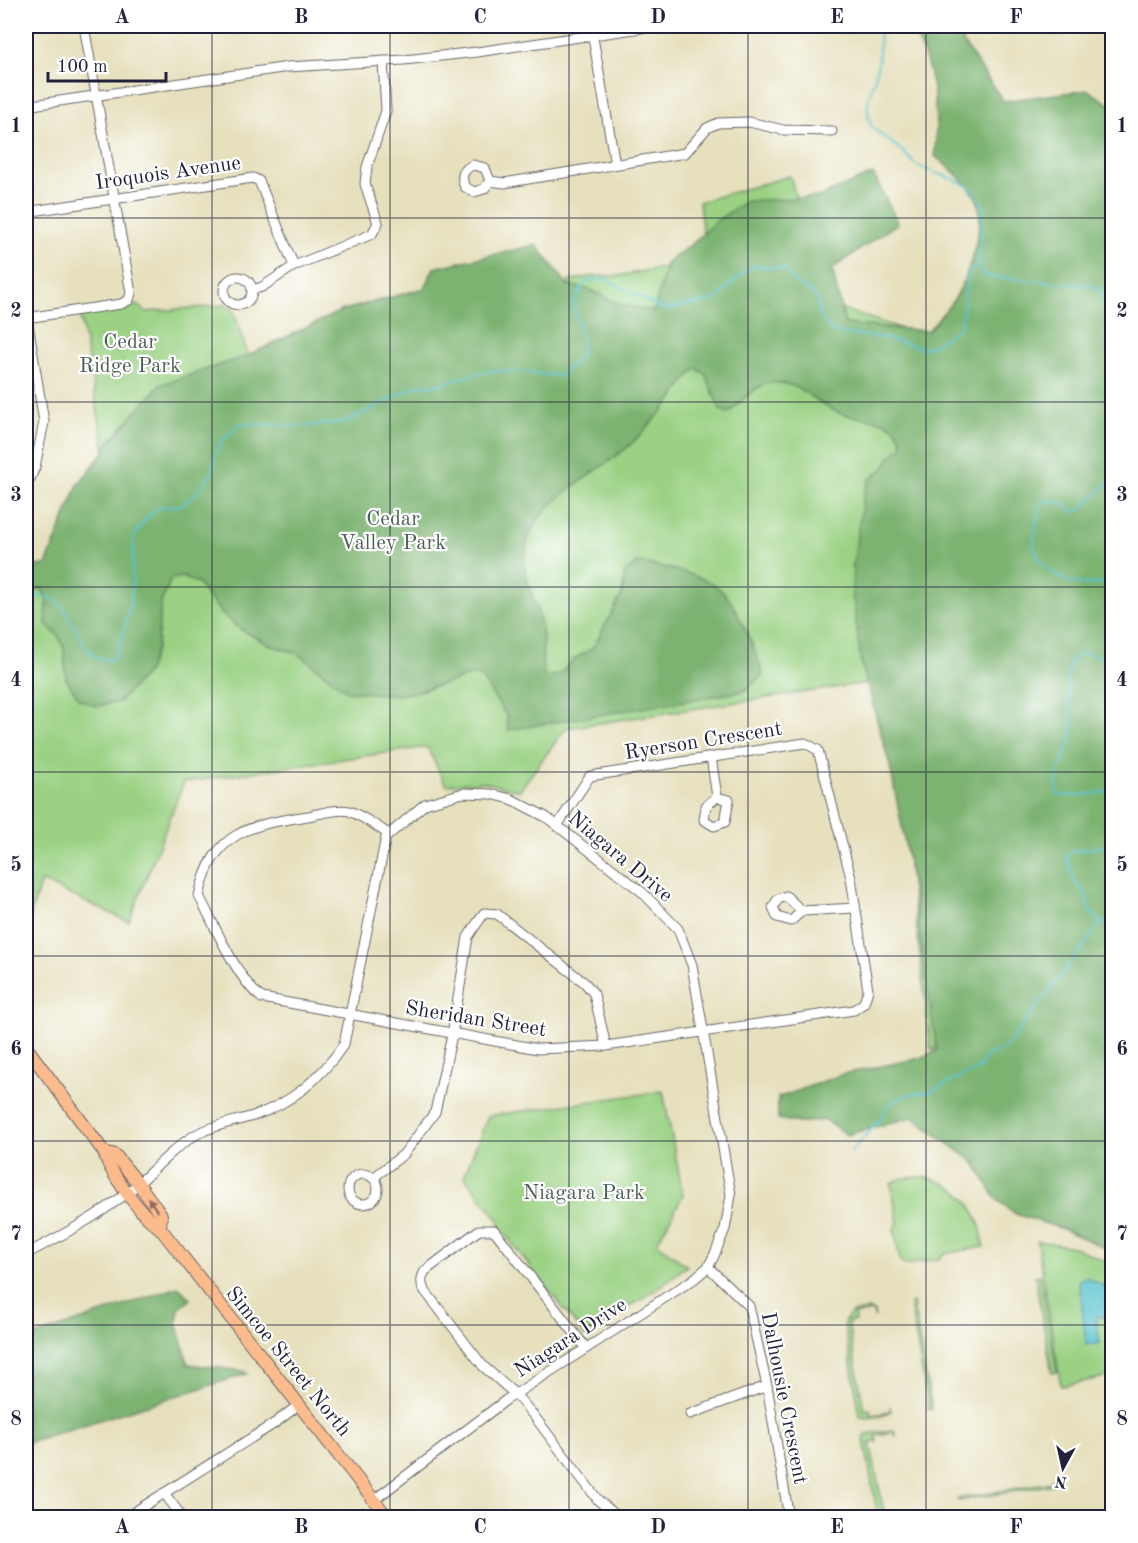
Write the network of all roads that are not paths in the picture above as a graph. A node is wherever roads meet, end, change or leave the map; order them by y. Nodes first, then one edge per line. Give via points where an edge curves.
1 (84, 26) edge
2 (655, 26) edge
3 (592, 30) edge
4 (383, 61) junction
5 (96, 94) junction
6 (26, 106) edge
7 (832, 131) dead end
8 (615, 164) junction
9 (490, 181) dead end
10 (114, 197) junction
11 (26, 212) edge
12 (294, 266) junction
13 (252, 290) dead end
14 (26, 318) edge
15 (28, 473) edge
16 (26, 488) edge
17 (711, 757) junction
18 (717, 797) dead end
19 (557, 826) junction
20 (389, 834) junction
21 (855, 908) junction
22 (802, 911) dead end
23 (350, 1016) junction
24 (705, 1031) junction
25 (452, 1035) junction
26 (606, 1046) junction
27 (26, 1047) edge
28 (374, 1178) dead end
29 (133, 1188) junction
30 (26, 1254) edge
31 (708, 1267) junction
32 (586, 1348) junction
33 (767, 1386) junction
34 (516, 1394) junction
35 (300, 1404) junction
36 (690, 1414) dead end
37 (164, 1493) junction
38 (374, 1500) junction
39 (125, 1518) edge
40 (183, 1518) edge
41 (388, 1518) edge
42 (619, 1518) edge
43 (789, 1518) edge

1 - 5 street
2 - 3 street
3 - 4 street via 477,52
3 - 8 street
4 - 5 street via 288,68
4 - 12 street via 386,111 365,184 377,229
5 - 6 street
5 - 10 street
7 - 8 street via 783,130 749,122 718,123 707,128 685,153
8 - 9 street via 504,183
10 - 11 street, Iroquois Avenue
10 - 12 street, Iroquois Avenue via 253,178 259,181
10 - 14 street via 131,289 129,300
12 - 13 street
14 - 15 street via 44,422 35,467
15 - 16 street
17 - 18 street
17 - 19 street, Ryerson Crescent via 590,776
17 - 21 street, Ryerson Crescent via 805,743 818,750
19 - 20 street, Niagara Drive via 514,800 477,792 450,795 425,804
19 - 24 street, Niagara Drive via 642,892 678,928 692,965
20 - 23 street via 379,864
20 - 23 street, Sheridan Street via 347,810 258,824 221,845 204,872 199,896 256,994
21 - 22 street
21 - 24 street, Ryerson Crescent via 867,990 864,1003 854,1010
23 - 25 street, Sheridan Street
23 - 29 street via 344,1044 310,1084 255,1115 195,1135
24 - 26 street, Sheridan Street
24 - 31 street, Niagara Drive via 731,1195 725,1229
25 - 26 street, Sheridan Street via 538,1049
25 - 26 street via 468,938 484,913 497,914 585,983 594,994
25 - 28 street via 435,1112 404,1154
27 - 29 main road, Simcoe Street North via 104,1152 107,1163
29 - 30 street via 82,1226
29 - 35 main road, Simcoe Street North via 152,1222
31 - 32 street, Niagara Drive
31 - 33 street, Dalhousie Crescent via 748,1306
32 - 34 street, Niagara Drive
32 - 34 street via 499,1235 488,1229 479,1230 425,1271 422,1286 483,1366
33 - 36 street
33 - 43 street, Dalhousie Crescent
34 - 38 street, Niagara Drive
34 - 42 street via 598,1500
35 - 37 street
35 - 38 main road, Simcoe Street North
37 - 39 street
37 - 40 street
38 - 41 main road, Simcoe Street North

